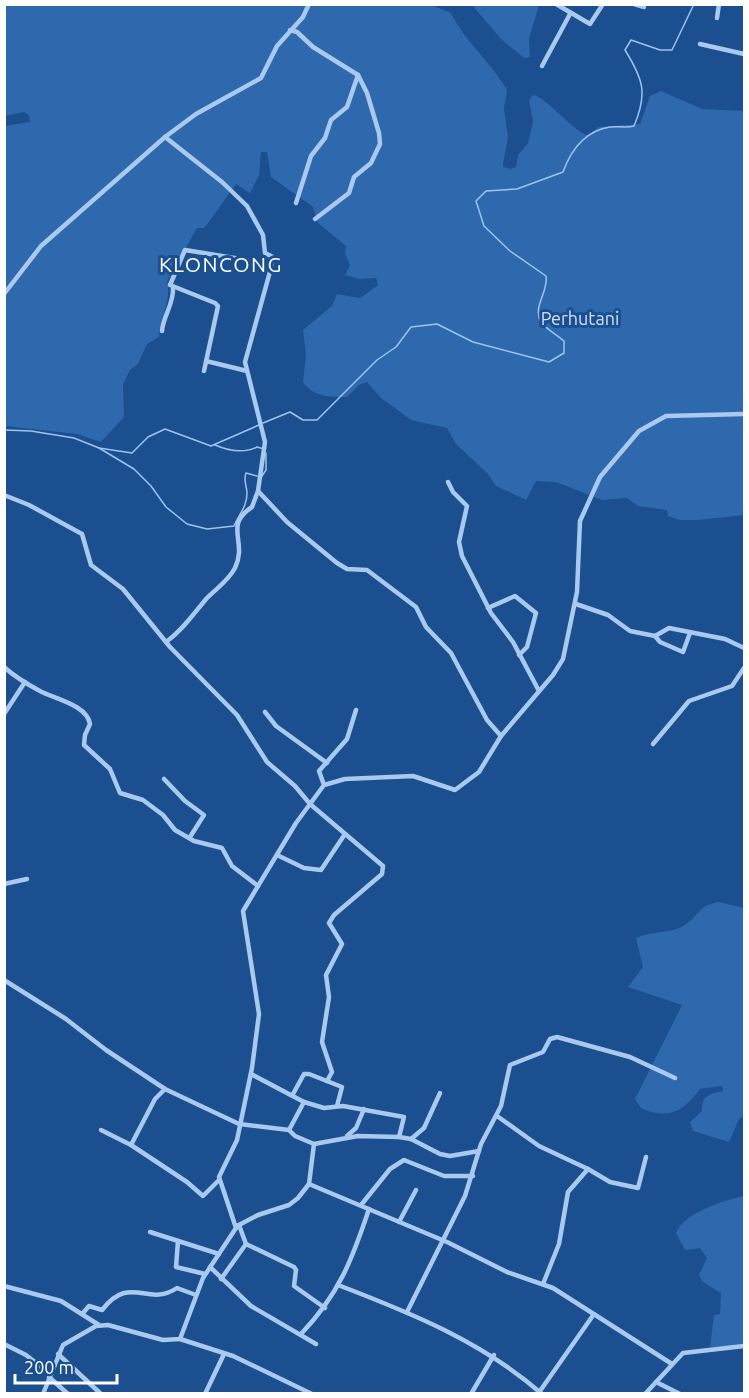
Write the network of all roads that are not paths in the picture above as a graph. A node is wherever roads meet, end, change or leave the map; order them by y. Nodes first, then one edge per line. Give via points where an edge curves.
1 (309, 4) edge
2 (556, 4) edge
3 (603, 4) edge
4 (634, 4) edge
5 (719, 4) edge
6 (644, 7) dead end
7 (570, 14) junction
8 (717, 18) dead end
9 (290, 30) junction
10 (700, 44) dead end
11 (744, 54) edge
12 (542, 66) dead end
13 (358, 75) junction
14 (165, 137) junction
15 (296, 203) dead end
16 (315, 219) dead end
17 (271, 268) junction
18 (172, 288) junction
19 (4, 294) edge
20 (162, 331) dead end
21 (206, 361) junction
22 (204, 371) dead end
23 (247, 371) junction
24 (744, 414) edge
25 (448, 482) dead end
26 (258, 491) junction
27 (4, 495) edge
28 (576, 598) junction
29 (488, 608) junction
30 (690, 633) junction
31 (655, 636) junction
32 (166, 642) junction
33 (744, 648) edge
34 (519, 655) junction
35 (4, 667) edge
36 (744, 668) edge
37 (25, 682) junction
38 (539, 691) junction
39 (356, 710) dead end
40 (265, 712) dead end
41 (4, 714) edge
42 (501, 735) junction
43 (653, 744) dead end
44 (327, 763) junction
45 (164, 779) dead end
46 (324, 785) junction
47 (310, 804) junction
48 (345, 834) junction
49 (190, 837) junction
50 (277, 855) junction
51 (27, 879) dead end
52 (4, 884) edge
53 (258, 886) junction
54 (4, 980) edge
55 (251, 1074) junction
56 (675, 1078) dead end
57 (327, 1081) junction
58 (165, 1089) junction
59 (440, 1093) dead end
60 (293, 1094) junction
61 (304, 1102) junction
62 (337, 1106) junction
63 (364, 1109) junction
64 (497, 1116) junction
65 (239, 1124) junction
66 (101, 1130) dead end
67 (289, 1130) junction
68 (346, 1137) junction
69 (399, 1137) junction
70 (411, 1139) junction
71 (315, 1144) junction
72 (131, 1145) junction
73 (479, 1151) junction
74 (646, 1156) dead end
75 (588, 1169) junction
76 (473, 1176) junction
77 (219, 1180) junction
78 (309, 1184) junction
79 (416, 1190) dead end
80 (361, 1205) junction
81 (369, 1209) junction
82 (399, 1222) junction
83 (238, 1226) junction
84 (150, 1232) dead end
85 (178, 1241) junction
86 (441, 1241) junction
87 (246, 1244) junction
88 (219, 1254) junction
89 (210, 1267) junction
90 (205, 1274) junction
91 (221, 1279) junction
92 (543, 1284) junction
93 (338, 1285) junction
94 (4, 1286) edge
95 (196, 1294) junction
96 (326, 1308) junction
97 (407, 1312) junction
98 (83, 1313) junction
99 (594, 1314) junction
100 (99, 1325) junction
101 (301, 1334) junction
102 (180, 1339) junction
103 (4, 1344) edge
104 (316, 1344) dead end
105 (744, 1347) edge
106 (58, 1354) junction
107 (224, 1354) junction
108 (494, 1355) junction
109 (672, 1364) junction
110 (50, 1375) junction
111 (656, 1382) junction
112 (94, 1391) edge
113 (541, 1392) edge
114 (43, 1394) edge
115 (68, 1394) edge
116 (101, 1394) edge
117 (205, 1394) edge
118 (312, 1394) edge
119 (471, 1394) edge
120 (645, 1394) edge
121 (680, 1394) edge

1 - 9 street
2 - 7 street
3 - 7 street via 590,24
4 - 6 street
5 - 8 street
7 - 12 street
9 - 13 street
9 - 14 street via 258,82 196,114
10 - 11 street
13 - 15 street via 347,107 331,120 325,138 310,156
13 - 16 street via 374,113 380,144 370,165 354,177 350,193
14 - 17 street via 247,207 263,233 265,253 273,257
14 - 19 street via 41,246
17 - 18 street via 188,249 170,284
17 - 23 street via 245,358
18 - 20 street
18 - 21 street via 218,304
21 - 22 street
21 - 23 street
23 - 26 street via 262,424 264,453
24 - 28 street via 670,414 634,436 597,480 582,513
25 - 29 street via 466,504 459,542 461,552
26 - 32 street via 252,507 242,512 240,518 238,557 232,574
26 - 42 street via 286,522 337,564 367,570 416,607 426,627 451,653 487,720
27 - 32 street via 82,534 91,565 123,589
28 - 31 street via 630,631
28 - 38 street via 562,658
29 - 34 street
29 - 34 street via 515,596 536,613 527,647
30 - 31 street via 669,628
30 - 31 street via 682,652
30 - 33 street via 725,639
32 - 47 street via 237,715 267,762
34 - 38 street
35 - 37 street
36 - 43 street via 732,686 689,700
37 - 41 street
37 - 49 street via 86,716 90,723 84,745 110,769 117,790 147,802 175,830
38 - 42 street
39 - 44 street via 347,739
40 - 44 street via 276,726
42 - 46 street via 479,772 455,790 413,776 345,779
44 - 46 street via 319,773
45 - 49 street via 204,815
46 - 47 street
47 - 48 street
47 - 50 street
48 - 50 street via 321,870 304,868
48 - 57 street via 384,868 371,885 330,921 342,946 326,975 329,997 322,1042 332,1070
49 - 53 street via 222,848 232,866
50 - 53 street
51 - 52 street
53 - 55 street via 243,915 259,1009
54 - 58 street
55 - 60 street
55 - 65 street
56 - 64 street via 630,1058 554,1037 543,1052 510,1065
57 - 60 street via 305,1074
57 - 62 street via 342,1087
58 - 65 street
58 - 72 street via 155,1099
59 - 70 street via 423,1128
60 - 61 street
61 - 62 street via 324,1108
61 - 67 street
62 - 63 street
63 - 68 street via 356,1128
63 - 69 street via 405,1118
64 - 73 street
64 - 75 street via 539,1146
65 - 67 street
65 - 77 street via 236,1143
66 - 72 street
67 - 71 street
68 - 69 street
68 - 71 street
69 - 70 street
70 - 73 street via 440,1154
71 - 78 street
72 - 77 street via 203,1196
73 - 76 street
74 - 75 street via 635,1189 610,1182
75 - 92 street via 568,1192 559,1244
76 - 80 street via 444,1176 404,1160 390,1169
76 - 86 street
77 - 83 street
78 - 80 street
78 - 83 street via 289,1205
79 - 82 street
80 - 81 street
81 - 82 street
81 - 93 street
82 - 86 street
83 - 87 street
83 - 88 street
84 - 85 street
85 - 88 street
85 - 90 street via 176,1267
86 - 92 street
86 - 97 street
87 - 91 street
87 - 96 street via 294,1267 294,1286
88 - 89 street
89 - 90 street
89 - 91 street
90 - 95 street
91 - 101 street via 251,1305
92 - 99 street
93 - 96 street
93 - 97 street
94 - 98 street via 61,1301
95 - 98 street via 177,1288 161,1296 124,1292 102,1310 89,1306
95 - 102 street
96 - 101 street
97 - 108 street
98 - 100 street
99 - 109 street
99 - 113 street
100 - 102 street via 163,1341
100 - 106 street via 69,1340
101 - 104 street
102 - 107 street
103 - 110 street via 26,1355
105 - 109 street via 683,1353
106 - 110 street
106 - 112 street
107 - 117 street
107 - 118 street
108 - 113 street
108 - 119 street
109 - 111 street
110 - 114 street
110 - 115 street
111 - 120 street
111 - 121 street
112 - 116 street

